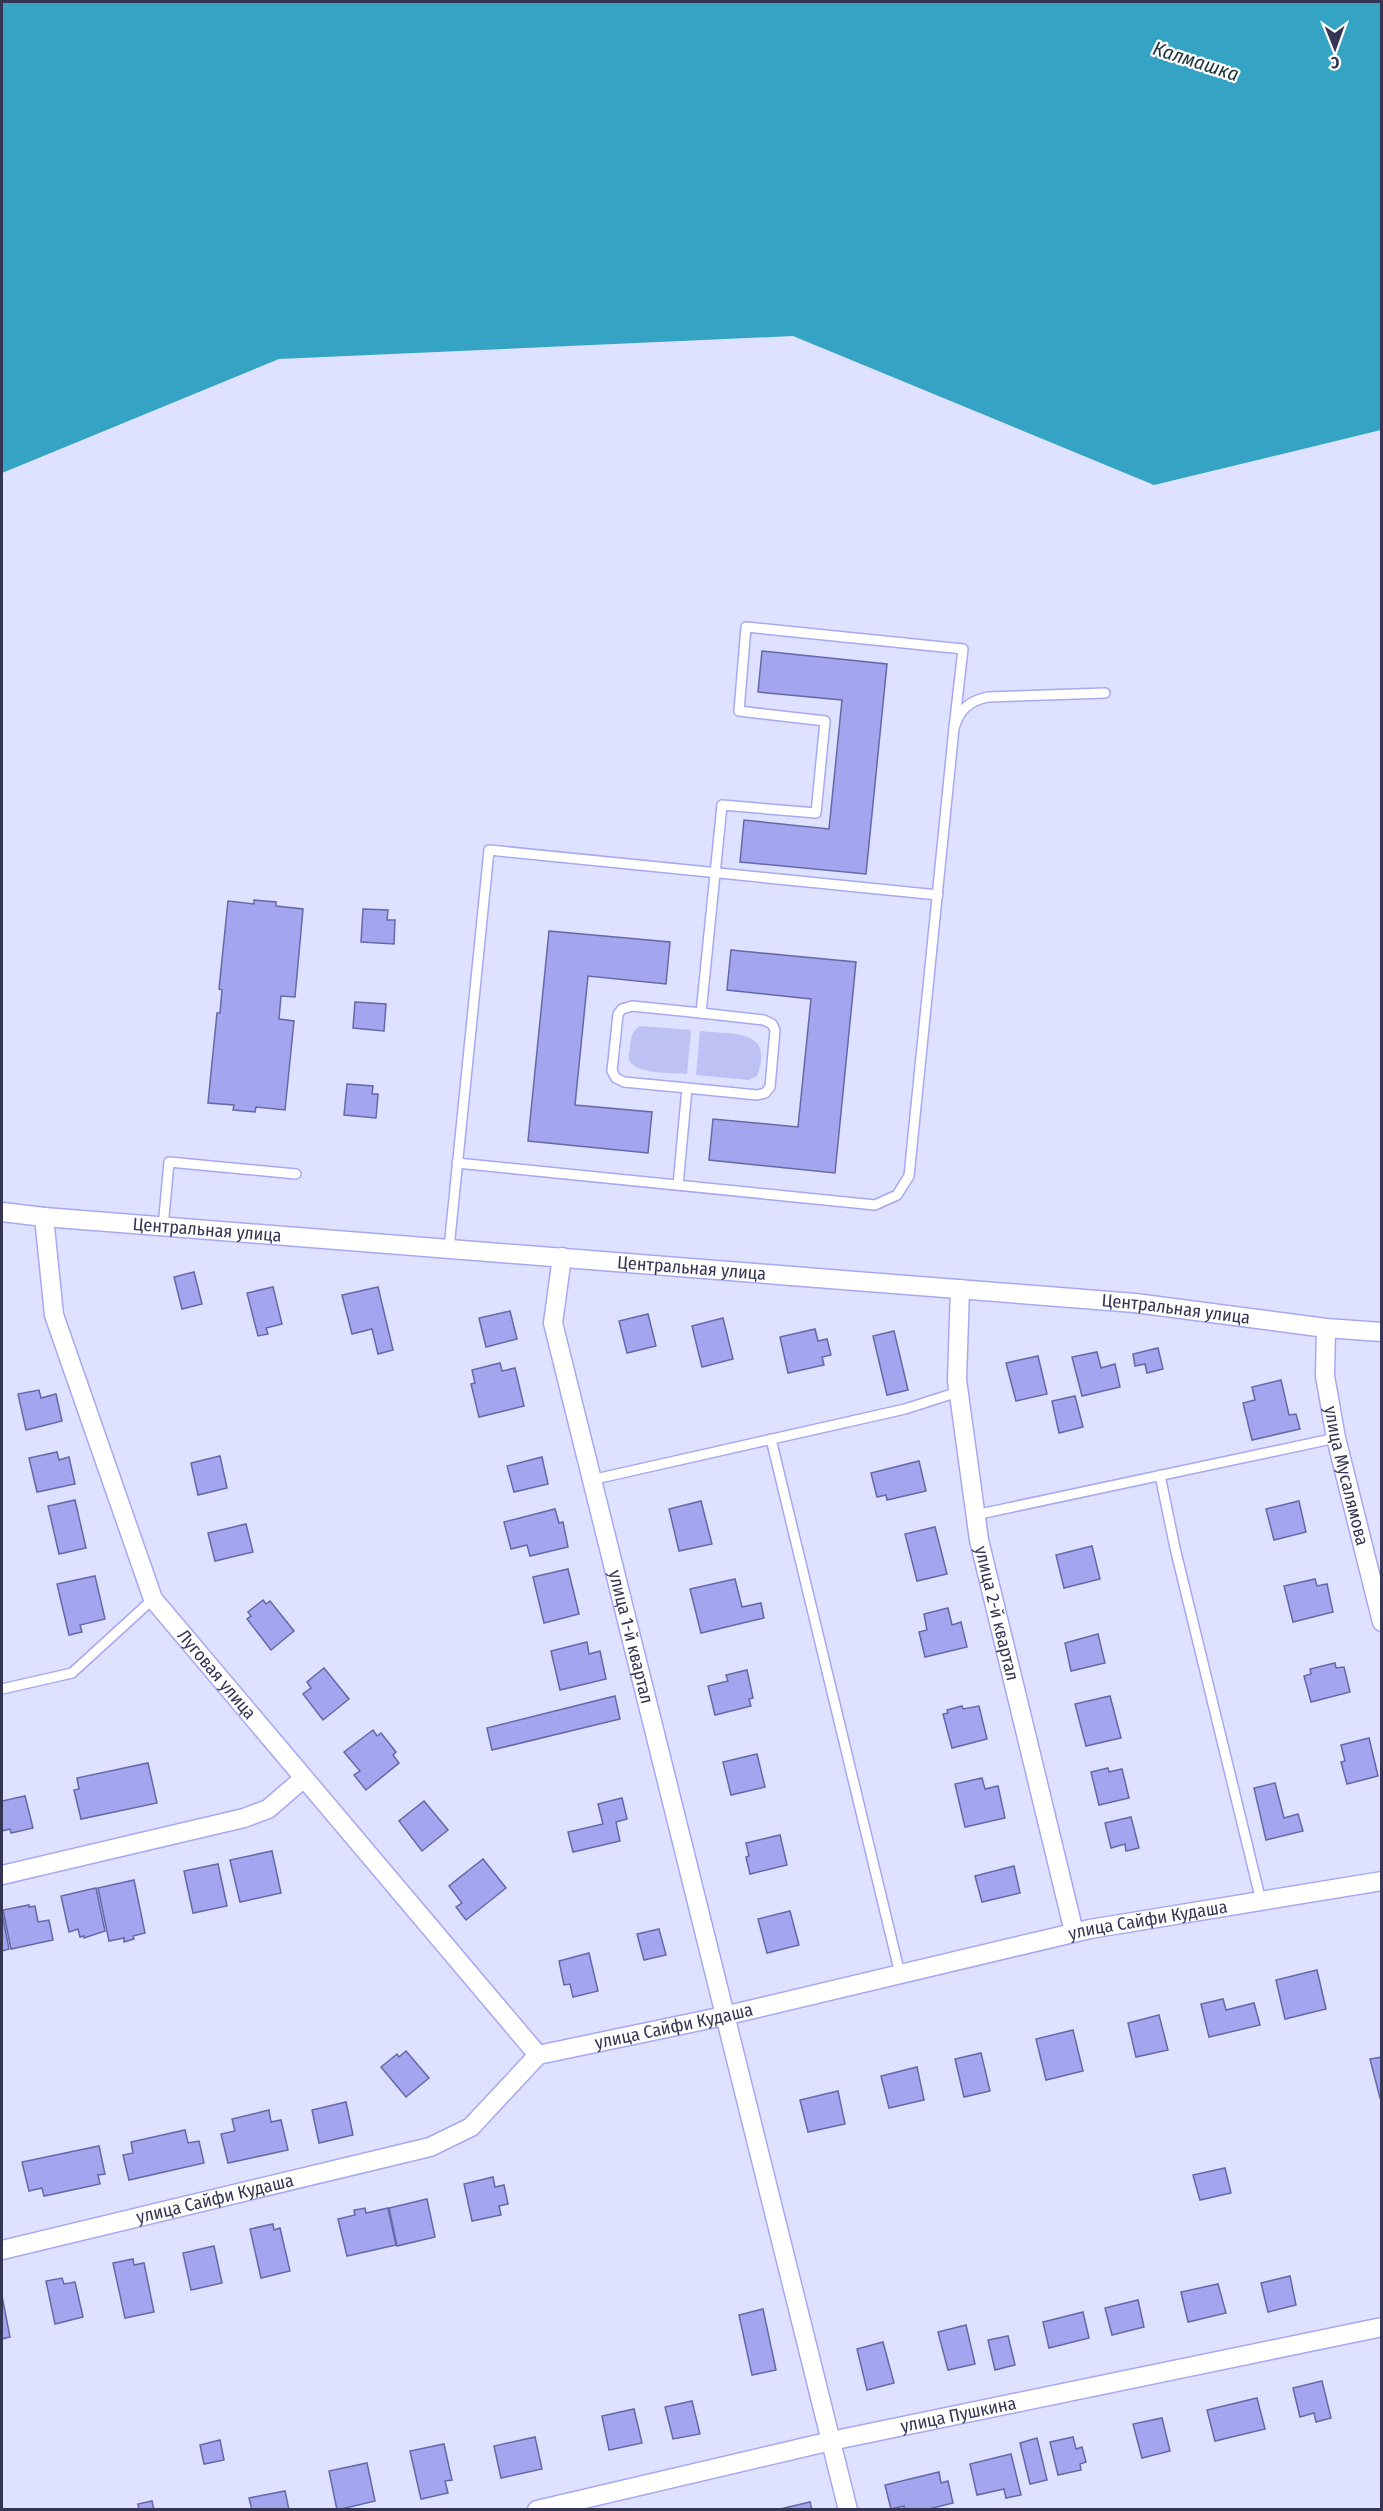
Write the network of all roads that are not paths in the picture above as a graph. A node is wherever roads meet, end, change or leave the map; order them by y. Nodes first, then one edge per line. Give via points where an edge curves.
1 (1105, 693) dead end
2 (954, 728) junction
3 (715, 873) junction
4 (938, 895) junction
5 (701, 1013) junction
6 (687, 1088) junction
7 (457, 1163) junction
8 (296, 1174) dead end
9 (678, 1185) junction
10 (2, 1212) edge
11 (44, 1217) junction
12 (163, 1227) junction
13 (449, 1248) junction
14 (562, 1257) junction
15 (960, 1288) junction
16 (1326, 1328) junction
17 (1382, 1332) edge
18 (958, 1392) junction
19 (1336, 1438) junction
20 (771, 1439) junction
21 (1160, 1476) junction
22 (591, 1480) junction
23 (975, 1515) junction
24 (153, 1599) junction
25 (1382, 1622) edge
26 (2, 1689) edge
27 (304, 1778) junction
28 (2, 1875) edge
29 (1382, 1881) edge
30 (1261, 1901) junction
31 (1074, 1932) junction
32 (900, 1974) junction
33 (724, 2016) junction
34 (538, 2055) junction
35 (2, 2250) edge
36 (1382, 2327) edge
37 (831, 2441) junction
38 (537, 2510) edge
39 (848, 2510) edge

1 - 2 lane via 976,700 965,706
2 - 3 lane via 963,649 746,627 740,711 825,721 816,813 722,805
2 - 4 lane
3 - 4 lane
3 - 5 lane
3 - 7 lane via 489,850
4 - 9 lane via 909,1176 897,1195 875,1205
5 - 6 lane via 772,1024 775,1030 770,1087 757,1095
5 - 6 lane via 632,1006 618,1014 612,1071 616,1078
6 - 9 lane
7 - 9 lane
7 - 13 lane
8 - 12 lane via 169,1162
10 - 11 street, Центральная улица
11 - 12 street, Центральная улица
11 - 24 street, Луговая улица via 54,1315
12 - 13 street, Центральная улица
13 - 14 street, Центральная улица
14 - 15 street, Центральная улица
14 - 22 street, улица 1-й квартал via 553,1323
15 - 16 street, Центральная улица via 1136,1303
15 - 18 street, улица 2-й квартал
16 - 17 street, Центральная улица
16 - 19 street, улица Мусалямова via 1325,1376
18 - 20 lane
18 - 23 street, улица 2-й квартал
19 - 21 lane
19 - 25 street, улица Мусалямова
20 - 22 lane
20 - 32 lane
21 - 23 lane
21 - 30 lane
22 - 33 street, улица 1-й квартал
23 - 31 street, улица 2-й квартал
24 - 26 lane via 72,1673
24 - 27 street, Луговая улица
27 - 28 street via 268,1809 244,1818
27 - 34 street, Луговая улица
29 - 30 street, улица Сайфи Кудаша
30 - 31 street, улица Сайфи Кудаша
31 - 32 street, улица Сайфи Кудаша
32 - 33 street, улица Сайфи Кудаша
33 - 34 street, улица Сайфи Кудаша
33 - 37 street, улица 1-й квартал
34 - 35 street, улица Сайфи Кудаша via 471,2127 430,2147
36 - 37 street, улица Пушкина
37 - 38 street, улица Пушкина
37 - 39 street, улица 1-й квартал

